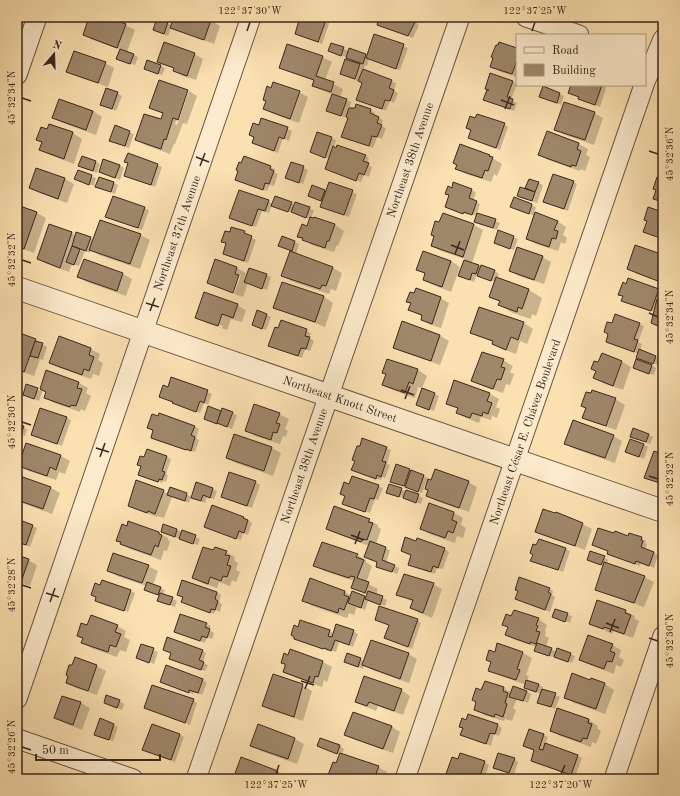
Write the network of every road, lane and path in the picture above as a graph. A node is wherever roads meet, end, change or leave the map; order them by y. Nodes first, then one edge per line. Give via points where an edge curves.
1 (37, 17) edge
2 (251, 17) edge
3 (460, 17) edge
4 (526, 17) edge
5 (576, 34) edge
6 (663, 39) edge
7 (21, 49) edge
8 (653, 64) edge
9 (17, 75) edge
10 (646, 80) edge
11 (644, 86) edge
12 (17, 288) edge
13 (143, 332) junction
14 (328, 396) junction
15 (516, 460) junction
16 (663, 511) edge
17 (663, 636) edge
18 (17, 699) edge
19 (17, 737) edge
20 (132, 779) edge
21 (196, 779) edge
22 (405, 779) edge
23 (614, 779) edge

1 - 7 street
2 - 13 street, Northeast 37th Avenue
3 - 14 street, Northeast 38th Avenue
4 - 5 street
6 - 8 street
7 - 9 street
8 - 10 street
11 - 15 street, Northeast César E. Chávez Boulevard
12 - 13 street, Northeast Knott Street
13 - 14 street, Northeast Knott Street
13 - 18 street, Northeast 37th Avenue
14 - 15 street, Northeast Knott Street
14 - 21 street, Northeast 38th Avenue
15 - 16 street, Northeast Knott Street
15 - 22 street, Northeast César E. Chávez Boulevard
17 - 23 street
19 - 20 street

